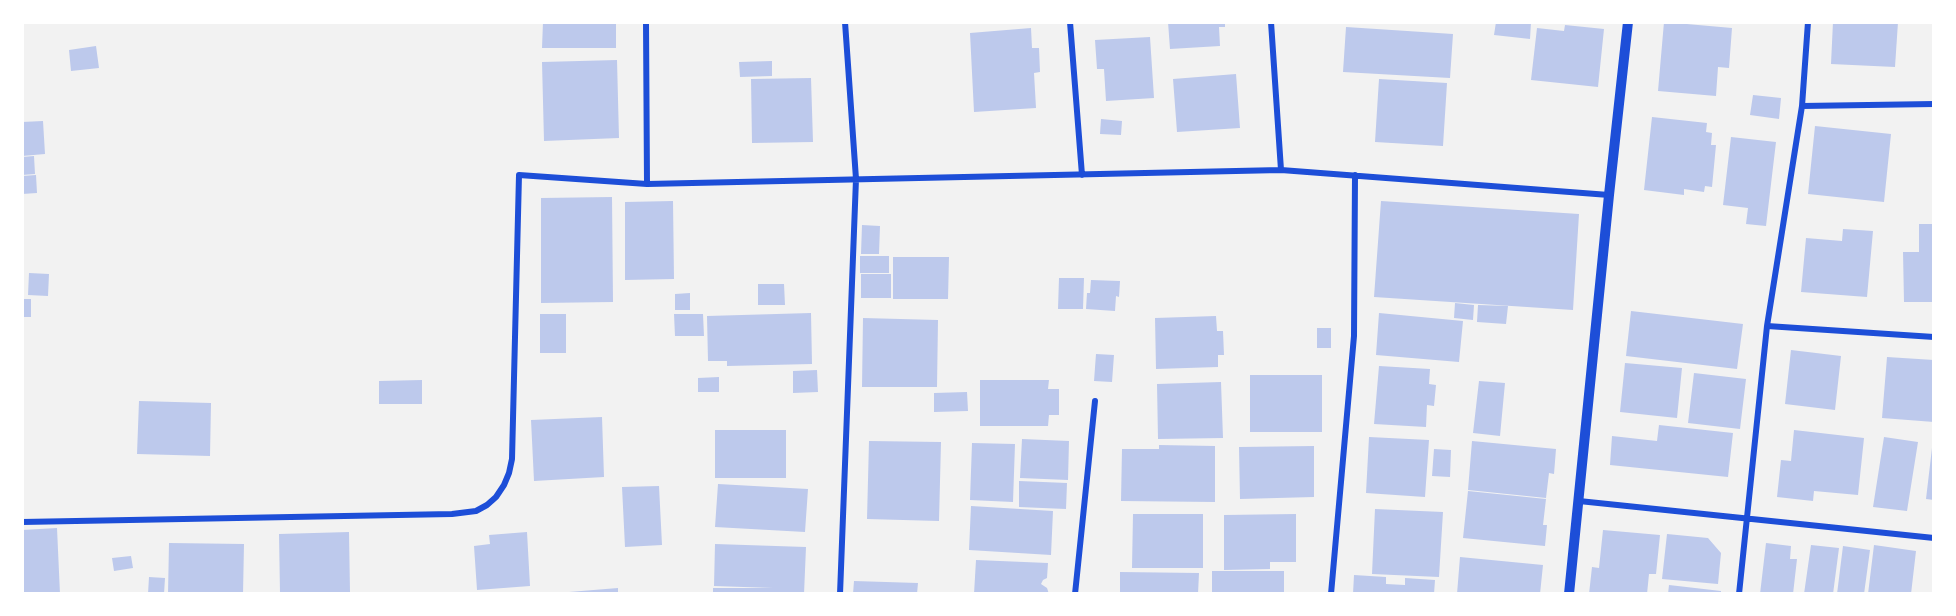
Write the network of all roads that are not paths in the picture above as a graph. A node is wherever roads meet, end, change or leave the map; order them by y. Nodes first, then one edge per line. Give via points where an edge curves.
1 (646, 22) edge
2 (845, 22) edge
3 (1070, 22) edge
4 (1271, 22) edge
5 (1628, 22) edge
6 (1808, 22) edge
7 (1934, 104) edge
8 (1802, 106) junction
9 (1281, 170) junction
10 (1082, 175) junction
11 (1355, 175) junction
12 (856, 179) junction
13 (647, 184) junction
14 (1609, 195) junction
15 (1767, 326) junction
16 (1934, 337) edge
17 (1095, 401) dead end
18 (1579, 501) junction
19 (1747, 518) junction
20 (22, 522) edge
21 (1934, 538) edge
22 (840, 594) edge
23 (1075, 594) edge
24 (1330, 594) edge
25 (1569, 594) edge
26 (1739, 594) edge

1 - 13 street
2 - 12 street
3 - 10 street
4 - 9 street
5 - 14 street
6 - 8 street
7 - 8 street
8 - 15 street
9 - 10 street
9 - 11 street
10 - 12 street
11 - 14 street
11 - 24 street via 1354,336
12 - 13 street
12 - 22 street
13 - 20 street via 519,175 512,459 504,485 481,508 464,514
14 - 18 street
15 - 16 street
15 - 19 street
17 - 23 street
18 - 19 street
18 - 25 street
19 - 21 street
19 - 26 street

